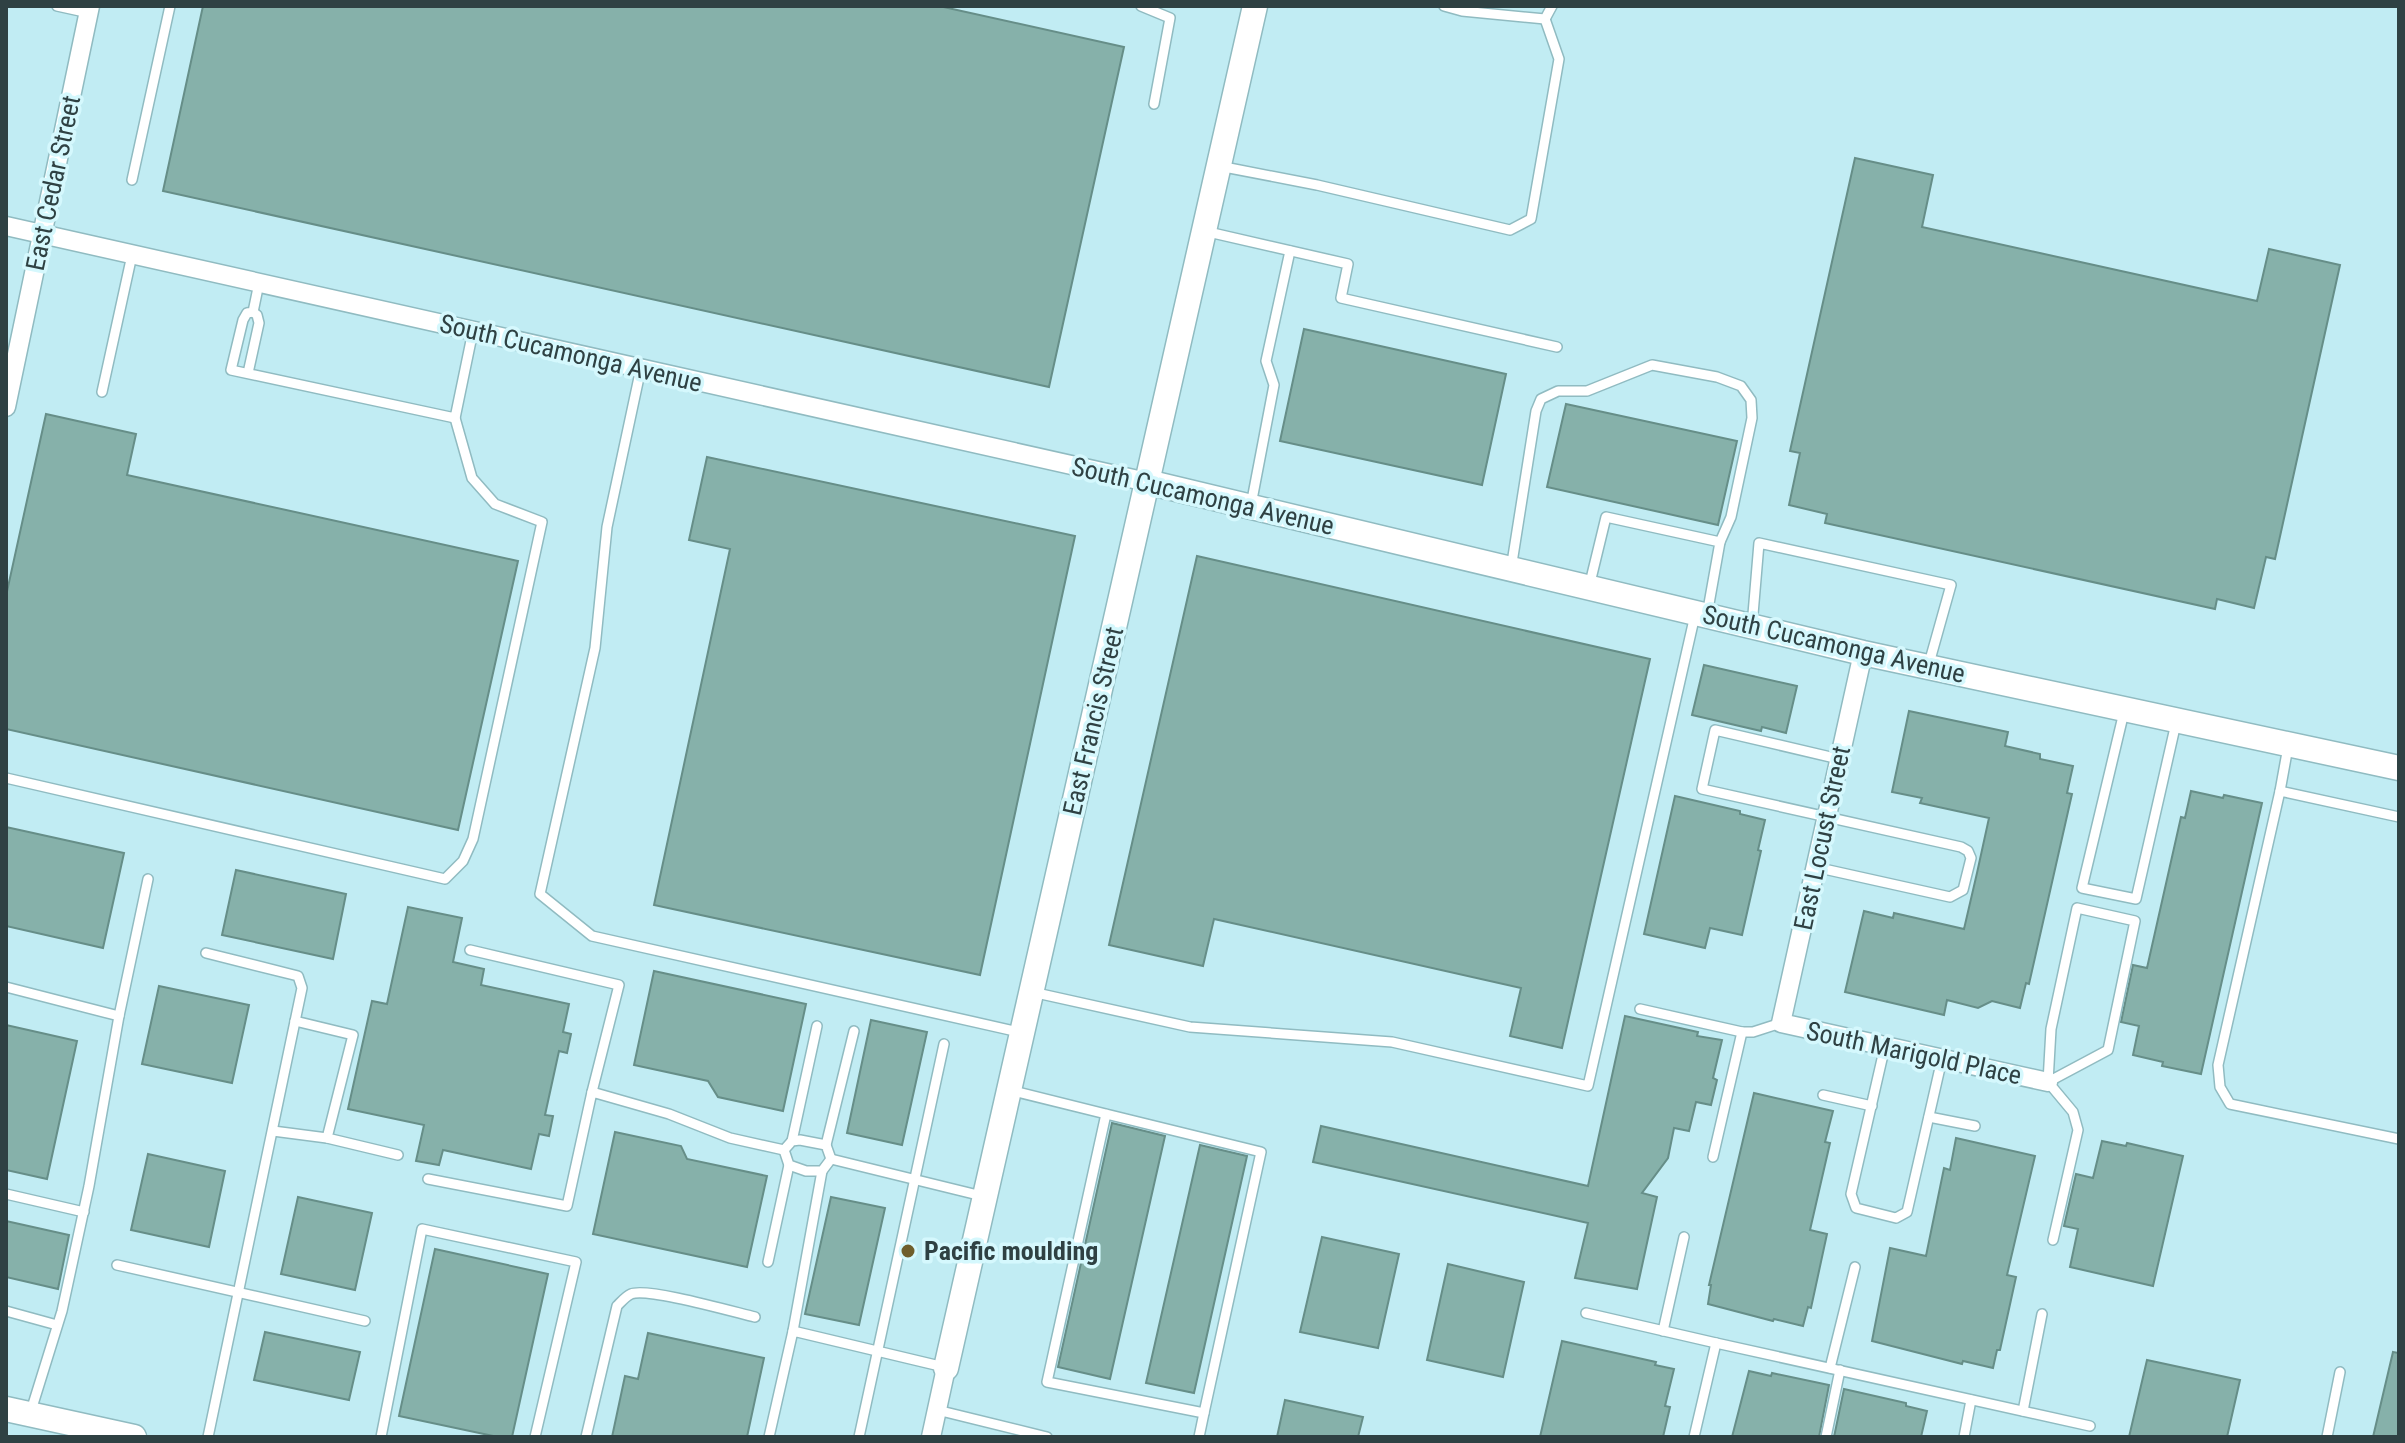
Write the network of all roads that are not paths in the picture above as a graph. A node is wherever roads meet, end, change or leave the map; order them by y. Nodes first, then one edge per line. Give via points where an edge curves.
1 (57, 6) edge
2 (170, 6) edge
3 (1141, 6) edge
4 (1255, 6) edge
5 (1444, 6) edge
6 (1552, 6) edge
7 (90, 9) edge
8 (1545, 19) junction
9 (1154, 104) dead end
10 (1219, 166) junction
11 (132, 180) dead end
12 (6, 226) edge
13 (1204, 231) junction
14 (42, 234) junction
15 (1290, 251) junction
16 (132, 255) junction
17 (259, 283) junction
18 (253, 312) junction
19 (473, 331) junction
20 (1557, 347) dead end
21 (641, 368) junction
22 (248, 373) junction
23 (102, 392) dead end
24 (6, 407) edge
25 (455, 418) junction
26 (1147, 482) junction
27 (1250, 506) junction
28 (1720, 542) junction
29 (1511, 569) junction
30 (1589, 587) junction
31 (1701, 614) junction
32 (1752, 626) junction
33 (1863, 653) junction
34 (1928, 667) junction
35 (2125, 709) junction
36 (2177, 720) junction
37 (2288, 744) junction
38 (1839, 759) junction
39 (2399, 768) edge
40 (6, 778) edge
41 (2280, 791) junction
42 (1827, 817) junction
43 (2399, 817) edge
44 (1815, 867) junction
45 (148, 879) dead end
46 (470, 950) dead end
47 (206, 953) dead end
48 (6, 987) edge
49 (1032, 992) junction
50 (1640, 1009) dead end
51 (119, 1016) junction
52 (295, 1021) junction
53 (1781, 1023) junction
54 (817, 1026) dead end
55 (854, 1031) dead end
56 (1742, 1032) junction
57 (1022, 1033) junction
58 (944, 1044) dead end
59 (1885, 1046) junction
60 (1942, 1059) junction
61 (2048, 1082) junction
62 (1009, 1090) junction
63 (592, 1092) junction
64 (1823, 1095) dead end
65 (1872, 1106) junction
66 (1106, 1114) junction
67 (1929, 1117) junction
68 (1975, 1126) dead end
69 (273, 1131) junction
70 (327, 1138) junction
71 (2399, 1139) edge
72 (792, 1141) junction
73 (826, 1145) junction
74 (784, 1150) junction
75 (398, 1155) dead end
76 (1713, 1157) dead end
77 (831, 1159) junction
78 (789, 1165) junction
79 (822, 1171) junction
80 (428, 1179) dead end
81 (913, 1180) junction
82 (6, 1194) edge
83 (985, 1197) junction
84 (84, 1212) junction
85 (1684, 1237) dead end
86 (2053, 1240) dead end
87 (768, 1262) dead end
88 (117, 1265) dead end
89 (1855, 1267) dead end
90 (239, 1291) junction
91 (6, 1311) edge
92 (1586, 1313) dead end
93 (2042, 1314) dead end
94 (755, 1317) dead end
95 (365, 1321) dead end
96 (57, 1325) junction
97 (793, 1331) junction
98 (1663, 1331) junction
99 (1716, 1343) junction
100 (879, 1352) junction
101 (946, 1368) junction
102 (1835, 1369) junction
103 (2340, 1372) dead end
104 (1971, 1400) junction
105 (6, 1409) edge
106 (937, 1410) junction
107 (2023, 1411) junction
108 (1204, 1413) junction
109 (30, 1414) junction
110 (2090, 1426) dead end
111 (1016, 1434) edge
112 (134, 1437) edge
113 (208, 1437) edge
114 (381, 1437) edge
115 (535, 1437) edge
116 (586, 1437) edge
117 (769, 1437) edge
118 (859, 1437) edge
119 (931, 1437) edge
120 (1047, 1437) edge
121 (1199, 1437) edge
122 (1694, 1437) edge
123 (1826, 1437) edge
124 (1964, 1437) edge
125 (2327, 1437) edge

1 - 7 lane
2 - 11 lane
3 - 9 lane via 1170,18
4 - 10 street, East Francis Street
5 - 8 lane
6 - 8 lane
7 - 14 street, East Cedar Street
8 - 10 lane via 1559,59 1531,219 1510,230
10 - 13 street, East Francis Street
12 - 14 street, South Cucamonga Avenue
13 - 15 lane
13 - 26 street, East Francis Street
14 - 16 street, South Cucamonga Avenue
14 - 24 street, East Cedar Street
15 - 20 lane via 1348,264 1341,298
15 - 27 lane via 1266,361 1274,385
16 - 17 street, South Cucamonga Avenue
16 - 23 lane
17 - 18 lane
17 - 19 street, South Cucamonga Avenue
18 - 22 lane via 259,323
18 - 22 lane via 243,320 231,370
19 - 21 street, South Cucamonga Avenue
19 - 25 lane
21 - 26 street, South Cucamonga Avenue
21 - 57 lane via 607,527 595,648 540,894 592,936
22 - 25 lane
25 - 40 lane via 472,478 495,504 542,522 473,839 463,861 445,879
26 - 27 street, South Cucamonga Avenue
26 - 49 street, East Francis Street
27 - 29 street, South Cucamonga Avenue
28 - 29 lane via 1731,517 1752,418 1751,400 1741,386 1717,377 1652,365 1587,391 1558,391 1541,399
28 - 30 lane via 1606,517
28 - 31 lane
29 - 30 street, South Cucamonga Avenue
30 - 31 street, South Cucamonga Avenue
31 - 32 street, South Cucamonga Avenue
31 - 49 lane via 1588,1086 1392,1042 1190,1027
32 - 33 street, South Cucamonga Avenue
32 - 34 lane via 1759,543 1951,585
33 - 34 street, South Cucamonga Avenue
33 - 38 street, East Locust Street
34 - 35 street, South Cucamonga Avenue
35 - 36 street, South Cucamonga Avenue
35 - 36 lane via 2082,888 2136,899
36 - 37 street, South Cucamonga Avenue
37 - 39 street, South Cucamonga Avenue
37 - 41 lane
38 - 42 street, East Locust Street
38 - 42 lane via 1715,730 1702,789
41 - 43 lane
41 - 71 lane via 2218,1065 2220,1087 2230,1104
42 - 44 street, East Locust Street
42 - 44 lane via 1961,847 1971,858 1963,890 1950,897
44 - 53 street, East Locust Street
45 - 51 lane
46 - 63 lane via 619,985
47 - 52 lane via 298,976 302,988
48 - 51 lane
49 - 57 street, East Francis Street
50 - 56 lane
51 - 84 lane
52 - 69 lane
52 - 70 lane via 353,1035
53 - 56 lane
53 - 59 street, South Marigold Place
54 - 72 lane
55 - 73 lane
56 - 76 lane
57 - 62 street, East Francis Street
58 - 81 lane
59 - 60 street, South Marigold Place
59 - 65 lane
60 - 61 street, South Marigold Place
60 - 67 lane
61 - 61 lane via 2051,1029 2077,908 2135,921 2108,1050
61 - 86 lane via 2073,1112 2078,1130
62 - 66 lane
62 - 83 street, East Francis Street
63 - 74 lane via 730,1138
63 - 80 lane via 567,1206
64 - 65 lane
65 - 67 lane via 1851,1194 1856,1208 1896,1218 1907,1212
66 - 108 lane via 1261,1152
66 - 108 lane via 1047,1382
67 - 68 lane
69 - 70 lane
69 - 90 lane
70 - 75 lane
72 - 73 lane
72 - 74 lane
73 - 77 lane
74 - 78 lane
77 - 79 lane
77 - 81 lane
78 - 79 lane
78 - 87 lane
79 - 97 lane
81 - 83 lane
81 - 100 lane
82 - 84 lane
83 - 101 street, East Francis Street
84 - 96 lane
85 - 98 lane
88 - 90 lane
89 - 102 lane
90 - 95 lane
90 - 113 lane
91 - 96 lane
92 - 98 lane
93 - 107 lane
94 - 116 lane via 659,1295 629,1294 617,1306
96 - 109 lane
97 - 100 lane
97 - 117 lane
98 - 99 lane
99 - 102 lane
99 - 122 lane
100 - 101 lane
100 - 118 lane
101 - 106 street, East Francis Street
102 - 104 lane
102 - 123 lane
103 - 125 lane
104 - 107 lane
104 - 124 lane
105 - 109 street
106 - 111 lane
106 - 119 street, East Francis Street
107 - 110 lane
108 - 121 lane
109 - 112 street
111 - 120 lane
114 - 115 lane via 422,1229 576,1262

